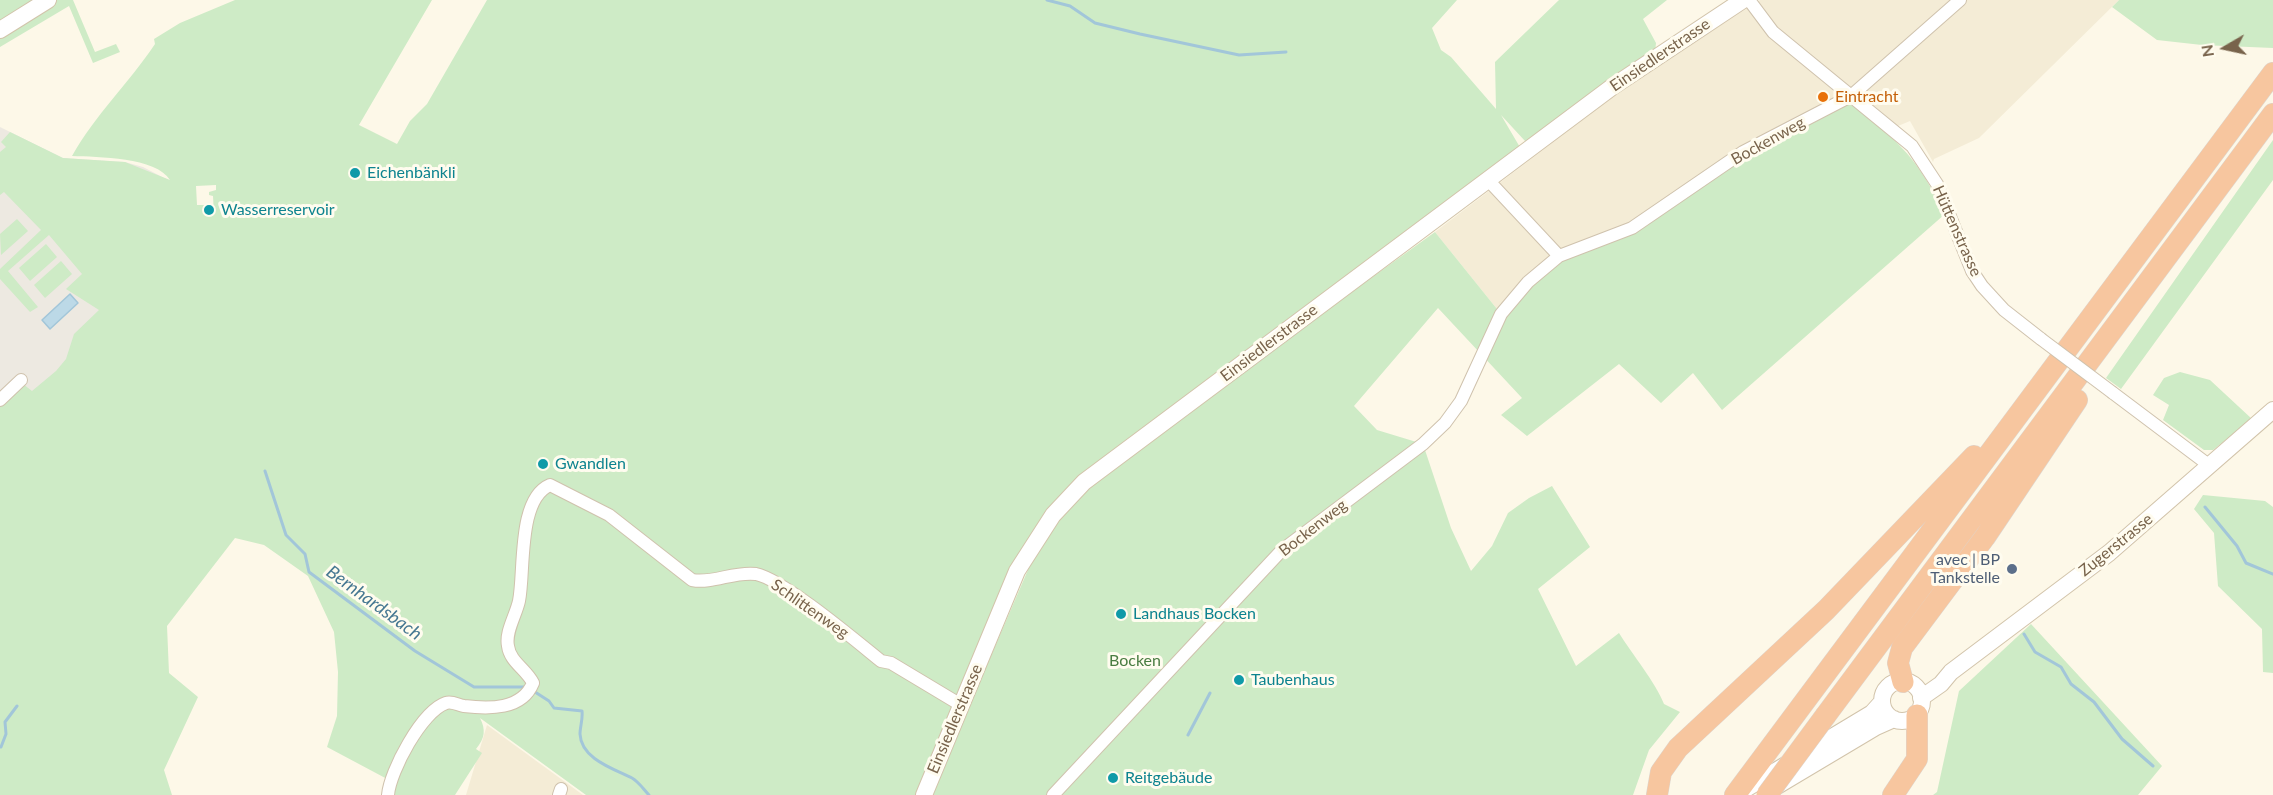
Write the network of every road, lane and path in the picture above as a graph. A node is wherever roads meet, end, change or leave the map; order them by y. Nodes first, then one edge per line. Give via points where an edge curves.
1 (48, 0) edge
2 (1743, 0) edge
3 (1749, 0) edge
4 (1960, 0) edge
5 (0, 30) edge
6 (2273, 73) edge
7 (1851, 96) junction
8 (2273, 114) edge
9 (1488, 180) junction
10 (2190, 226) junction
11 (1559, 256) junction
12 (2052, 372) junction
13 (21, 380) dead end
14 (0, 400) edge
15 (2273, 410) edge
16 (2210, 466) junction
17 (1914, 696) junction
18 (1882, 702) junction
19 (961, 705) junction
20 (1894, 719) junction
21 (388, 795) edge
22 (924, 795) edge
23 (1053, 795) edge
24 (1657, 795) edge
25 (1736, 795) edge
26 (1761, 795) edge
27 (1767, 795) edge
28 (1893, 795) edge

1 - 5 street
2 - 9 street, Einsiedlerstrasse via 1612,87
3 - 7 street, Hüttenstrasse via 1773,33
4 - 7 street, Bockenweg
6 - 12 highway
7 - 11 street, Bockenweg via 1743,152 1632,228
7 - 16 street, Hüttenstrasse, bridge via 1905,139 1922,158 1982,286 2004,310
8 - 10 highway
9 - 11 street
9 - 19 street, Einsiedlerstrasse via 1084,482 1053,515 1028,552
10 - 17 highway via 2008,503 1902,648 1899,663
10 - 27 highway, bridge
11 - 23 street, Bockenweg via 1528,282 1501,314 1461,401 1445,423 1423,444 1282,550
12 - 24 highway via 1865,572 1678,748 1661,772
12 - 25 highway
13 - 14 street
15 - 16 street, Zugerstrasse
16 - 17 street, Zugerstrasse via 2095,564 1951,672 1941,684
17 - 18 street, Zugerstrasse via 1891,685
17 - 20 street, Zugerstrasse via 1906,721
17 - 28 highway via 1917,759
18 - 20 street
18 - 25 street, Zugerstrasse via 1852,725
19 - 21 street, Schlittenweg via 891,663 881,661 828,618 767,579 745,574 692,580 594,505 550,485 542,488 534,500 524,539 520,599 507,637 512,658 533,683 528,695 494,708 448,702 436,708 405,751 389,780
19 - 22 street, Einsiedlerstrasse
20 - 26 street, Zugerstrasse

